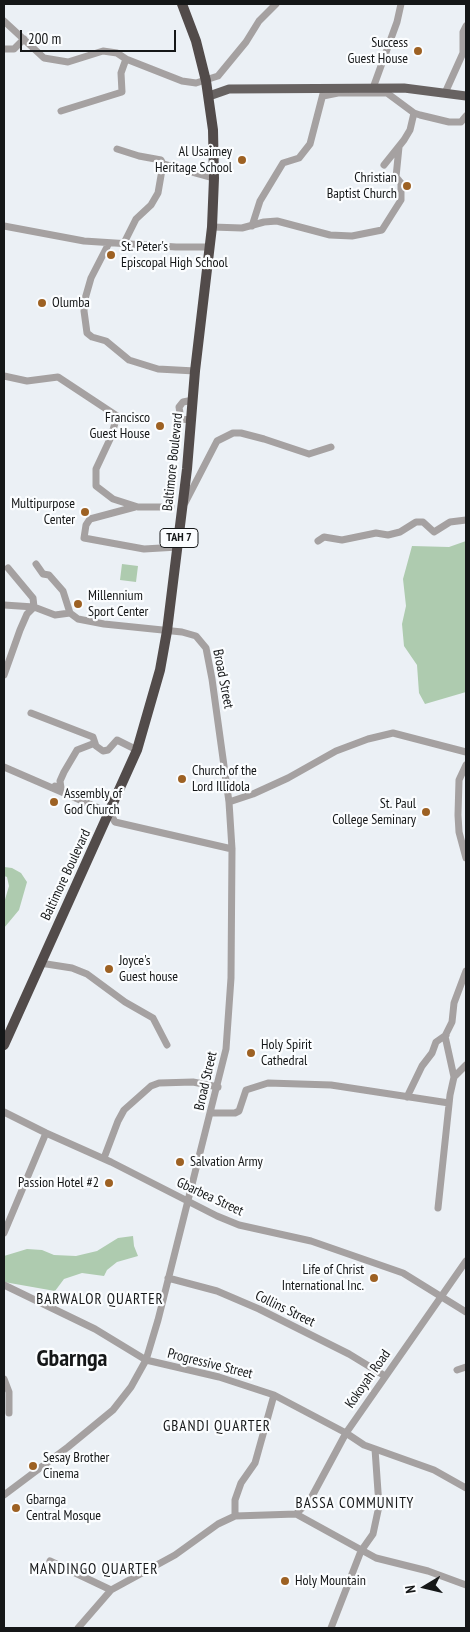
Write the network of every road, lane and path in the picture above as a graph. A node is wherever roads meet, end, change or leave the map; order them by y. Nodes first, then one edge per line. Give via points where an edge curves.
1 (182, 4) edge
2 (276, 4) edge
3 (401, 4) edge
4 (4, 21) edge
5 (466, 26) edge
6 (24, 39) junction
7 (4, 49) edge
8 (126, 59) junction
9 (206, 82) junction
10 (372, 88) junction
11 (324, 93) junction
12 (445, 93) junction
13 (209, 96) junction
14 (466, 96) edge
15 (61, 111) dead end
16 (414, 113) junction
17 (464, 121) edge
18 (399, 147) junction
19 (117, 149) dead end
20 (163, 164) junction
21 (384, 165) dead end
22 (214, 178) junction
23 (4, 226) edge
24 (252, 226) junction
25 (212, 228) junction
26 (124, 243) junction
27 (109, 244) junction
28 (208, 247) junction
29 (195, 371) junction
30 (4, 376) edge
31 (331, 447) dead end
32 (138, 506) junction
33 (171, 507) dead end
34 (182, 510) junction
35 (466, 520) edge
36 (318, 541) dead end
37 (178, 546) junction
38 (36, 564) dead end
39 (8, 568) dead end
40 (4, 605) edge
41 (34, 607) junction
42 (70, 613) junction
43 (167, 631) junction
44 (4, 675) edge
45 (32, 713) dead end
46 (95, 743) junction
47 (137, 750) junction
48 (466, 752) edge
49 (466, 766) edge
50 (4, 767) edge
51 (41, 782) junction
52 (229, 802) junction
53 (110, 813) junction
54 (232, 849) junction
55 (466, 858) edge
56 (40, 962) junction
57 (466, 971) edge
58 (446, 1035) junction
59 (4, 1045) edge
60 (166, 1045) dead end
61 (466, 1065) edge
62 (454, 1077) junction
63 (218, 1087) junction
64 (407, 1097) junction
65 (449, 1103) junction
66 (4, 1112) edge
67 (212, 1113) junction
68 (46, 1133) junction
69 (104, 1158) junction
70 (187, 1200) junction
71 (438, 1208) dead end
72 (4, 1233) edge
73 (466, 1261) edge
74 (168, 1278) junction
75 (4, 1285) edge
76 (441, 1295) junction
77 (466, 1312) edge
78 (146, 1360) junction
79 (466, 1367) edge
80 (458, 1370) dead end
81 (385, 1376) junction
82 (4, 1379) edge
83 (274, 1395) junction
84 (9, 1413) dead end
85 (346, 1432) junction
86 (375, 1449) junction
87 (466, 1488) edge
88 (4, 1495) edge
89 (296, 1514) junction
90 (235, 1516) junction
91 (361, 1551) junction
92 (50, 1561) dead end
93 (466, 1586) edge
94 (111, 1590) junction
95 (78, 1628) edge
96 (331, 1628) edge

1 - 9 highway, Baltimore Boulevard / TAH 7
2 - 9 street via 259,21 224,70
3 - 10 street
4 - 6 street
5 - 12 street via 463,52
6 - 7 street via 14,49
6 - 8 street via 44,58 56,61 77,60 102,51 117,53
8 - 9 street via 182,81
8 - 15 street via 121,73 122,92
9 - 13 highway, Baltimore Boulevard / TAH 7
10 - 11 main road
10 - 12 main road via 428,89
11 - 13 main road via 230,89
11 - 16 street via 386,93
11 - 24 street via 310,144 299,158 283,162 260,201
12 - 14 main road
13 - 22 highway, Baltimore Boulevard / TAH 7
16 - 17 street via 448,122
16 - 18 street via 410,130
18 - 21 street
18 - 24 street via 396,177 401,183 402,200 382,230 352,236 330,235 277,221
19 - 20 street via 161,160
20 - 22 street
20 - 26 street via 158,193 136,219
22 - 25 highway, Baltimore Boulevard / TAH 7
23 - 27 street
24 - 25 street
25 - 28 highway, Baltimore Boulevard / TAH 7
26 - 27 street
26 - 28 street
27 - 29 street via 91,278 85,299 87,333 106,341 129,360 158,369
28 - 29 highway, Baltimore Boulevard / TAH 7
29 - 34 highway, Baltimore Boulevard / TAH 7
30 - 32 street via 27,381 58,377 117,416 96,469 96,486 113,499
31 - 34 street via 309,454 241,432 225,436 212,447
32 - 33 street
32 - 37 street via 90,519 84,538 144,549
34 - 37 highway, Baltimore Boulevard / TAH 7
35 - 36 street via 450,522 434,532 423,522 416,522 388,535 376,533 342,540 324,537
37 - 43 highway, Baltimore Boulevard / TAH 7
38 - 42 street via 63,591
39 - 41 street via 33,598
40 - 41 street, Broad Street
41 - 42 street, Broad Street via 55,615
41 - 44 street via 27,614
42 - 43 street, Broad Street via 78,619 104,624
43 - 47 highway, Baltimore Boulevard / TAH 7 via 160,670
43 - 52 street, Broad Street via 196,636 206,648
45 - 46 street via 93,736
46 - 47 street via 106,751 116,740
46 - 51 street via 80,748 73,755 60,782 61,788
47 - 53 highway, Baltimore Boulevard / TAH 7
48 - 52 street via 393,733 336,751 288,778
49 - 55 street via 459,780 458,815
50 - 51 street
51 - 53 street
52 - 54 street, Broad Street
53 - 54 street via 115,822
53 - 56 highway, Baltimore Boulevard / TAH 7
54 - 63 street, Broad Street via 229,1019
56 - 59 highway, Baltimore Boulevard / TAH 7
56 - 60 street via 87,974 124,1002 154,1018
57 - 58 street
58 - 62 street
58 - 64 street via 436,1042
61 - 62 street
62 - 65 street
63 - 67 street, Broad Street
63 - 69 street via 193,1082 159,1082 151,1086 124,1110
64 - 65 street
64 - 67 street via 331,1085 268,1083 246,1090 239,1112
65 - 71 street
66 - 68 street, Gbarbea Street
67 - 70 street, Broad Street
68 - 69 street, Gbarbea Street
68 - 72 street
69 - 70 street, Gbarbea Street
70 - 74 street, Broad Street
70 - 76 street, Gbarbea Street via 239,1225 311,1241 403,1272
73 - 76 street, Kokoyah Road
74 - 78 street, Broad Street
74 - 81 street, Collins Street via 217,1291 259,1309 349,1354
75 - 78 street, Progressive Street via 95,1329
76 - 77 street, Gbarbea Street
76 - 81 street, Kokoyah Road
78 - 83 street, Progressive Street via 219,1377
78 - 88 street, Broad Street via 113,1410
79 - 80 street
81 - 85 street, Kokoyah Road
82 - 84 street
83 - 85 street, Progressive Street
83 - 90 street via 255,1463 241,1483 235,1500
85 - 86 street, Progressive Street
85 - 89 street, Kokoyah Road via 310,1500
86 - 87 street, Progressive Street via 434,1470
86 - 91 street via 379,1506 374,1534
89 - 90 street
89 - 91 street
90 - 94 street via 218,1524 175,1555
91 - 93 street
91 - 96 street
92 - 94 street
94 - 95 street

